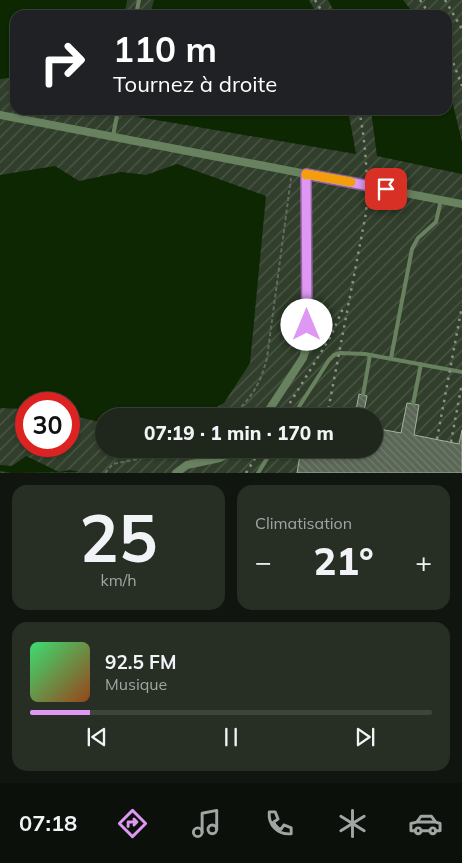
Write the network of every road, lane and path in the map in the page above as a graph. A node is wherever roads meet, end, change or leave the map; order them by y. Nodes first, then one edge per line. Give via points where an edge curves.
1 (0, 115) edge
2 (117, 115) edge
3 (113, 136) junction
4 (292, 171) junction
5 (306, 174) junction
6 (441, 200) junction
7 (462, 204) edge
8 (370, 355) junction
9 (390, 358) junction
10 (421, 364) junction
11 (462, 372) edge
12 (363, 395) dead end
13 (413, 404) dead end
14 (241, 408) edge
15 (270, 408) edge
16 (298, 408) edge
17 (143, 458) edge
18 (220, 458) edge
19 (267, 458) edge
20 (104, 473) edge
21 (176, 473) edge
22 (258, 473) edge

1 - 3 street
2 - 3 lane
3 - 4 street
4 - 5 street
4 - 14 path via 267,358 262,379
5 - 6 street
5 - 15 street via 306,348 303,358
6 - 7 street
6 - 9 lane via 436,222 418,238 412,249
8 - 9 lane
8 - 12 lane
8 - 16 lane via 340,353 331,357
9 - 10 lane
10 - 11 lane
10 - 13 lane
17 - 20 path via 113,464
18 - 21 street via 187,465
19 - 22 lane

